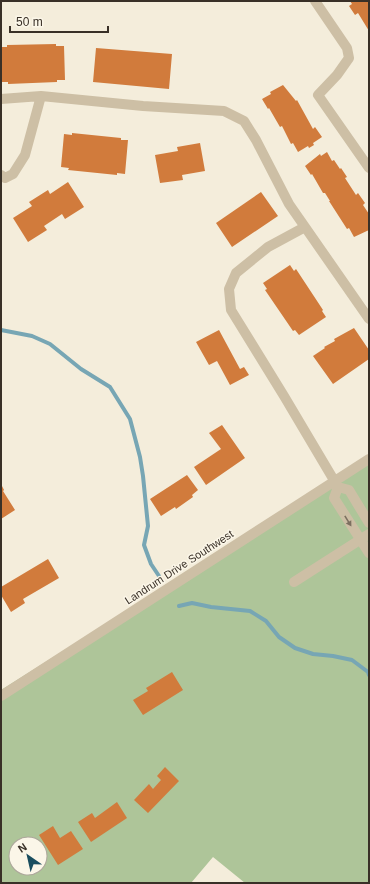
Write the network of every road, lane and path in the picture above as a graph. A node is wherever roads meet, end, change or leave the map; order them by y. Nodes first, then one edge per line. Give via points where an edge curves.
1 (315, 1) edge
2 (41, 96) junction
3 (1, 99) edge
4 (369, 168) edge
5 (1, 175) edge
6 (305, 227) junction
7 (369, 319) edge
8 (369, 459) edge
9 (336, 485) junction
10 (369, 523) edge
11 (369, 534) edge
12 (360, 540) junction
13 (369, 553) edge
14 (294, 582) dead end
15 (1, 696) edge

1 - 4 street via 347,48 349,58 318,95
2 - 3 street
2 - 5 street via 24,155 14,174 4,178
2 - 6 street via 143,106 224,110 244,121 289,204
6 - 7 street
6 - 9 street via 268,247 236,272 229,289 231,310
8 - 9 street, Landrum Drive Southwest
9 - 10 street via 349,490
9 -> 12 street via 334,498
9 - 15 street, Landrum Drive Southwest
11 - 12 street
12 - 13 street
12 - 14 street

